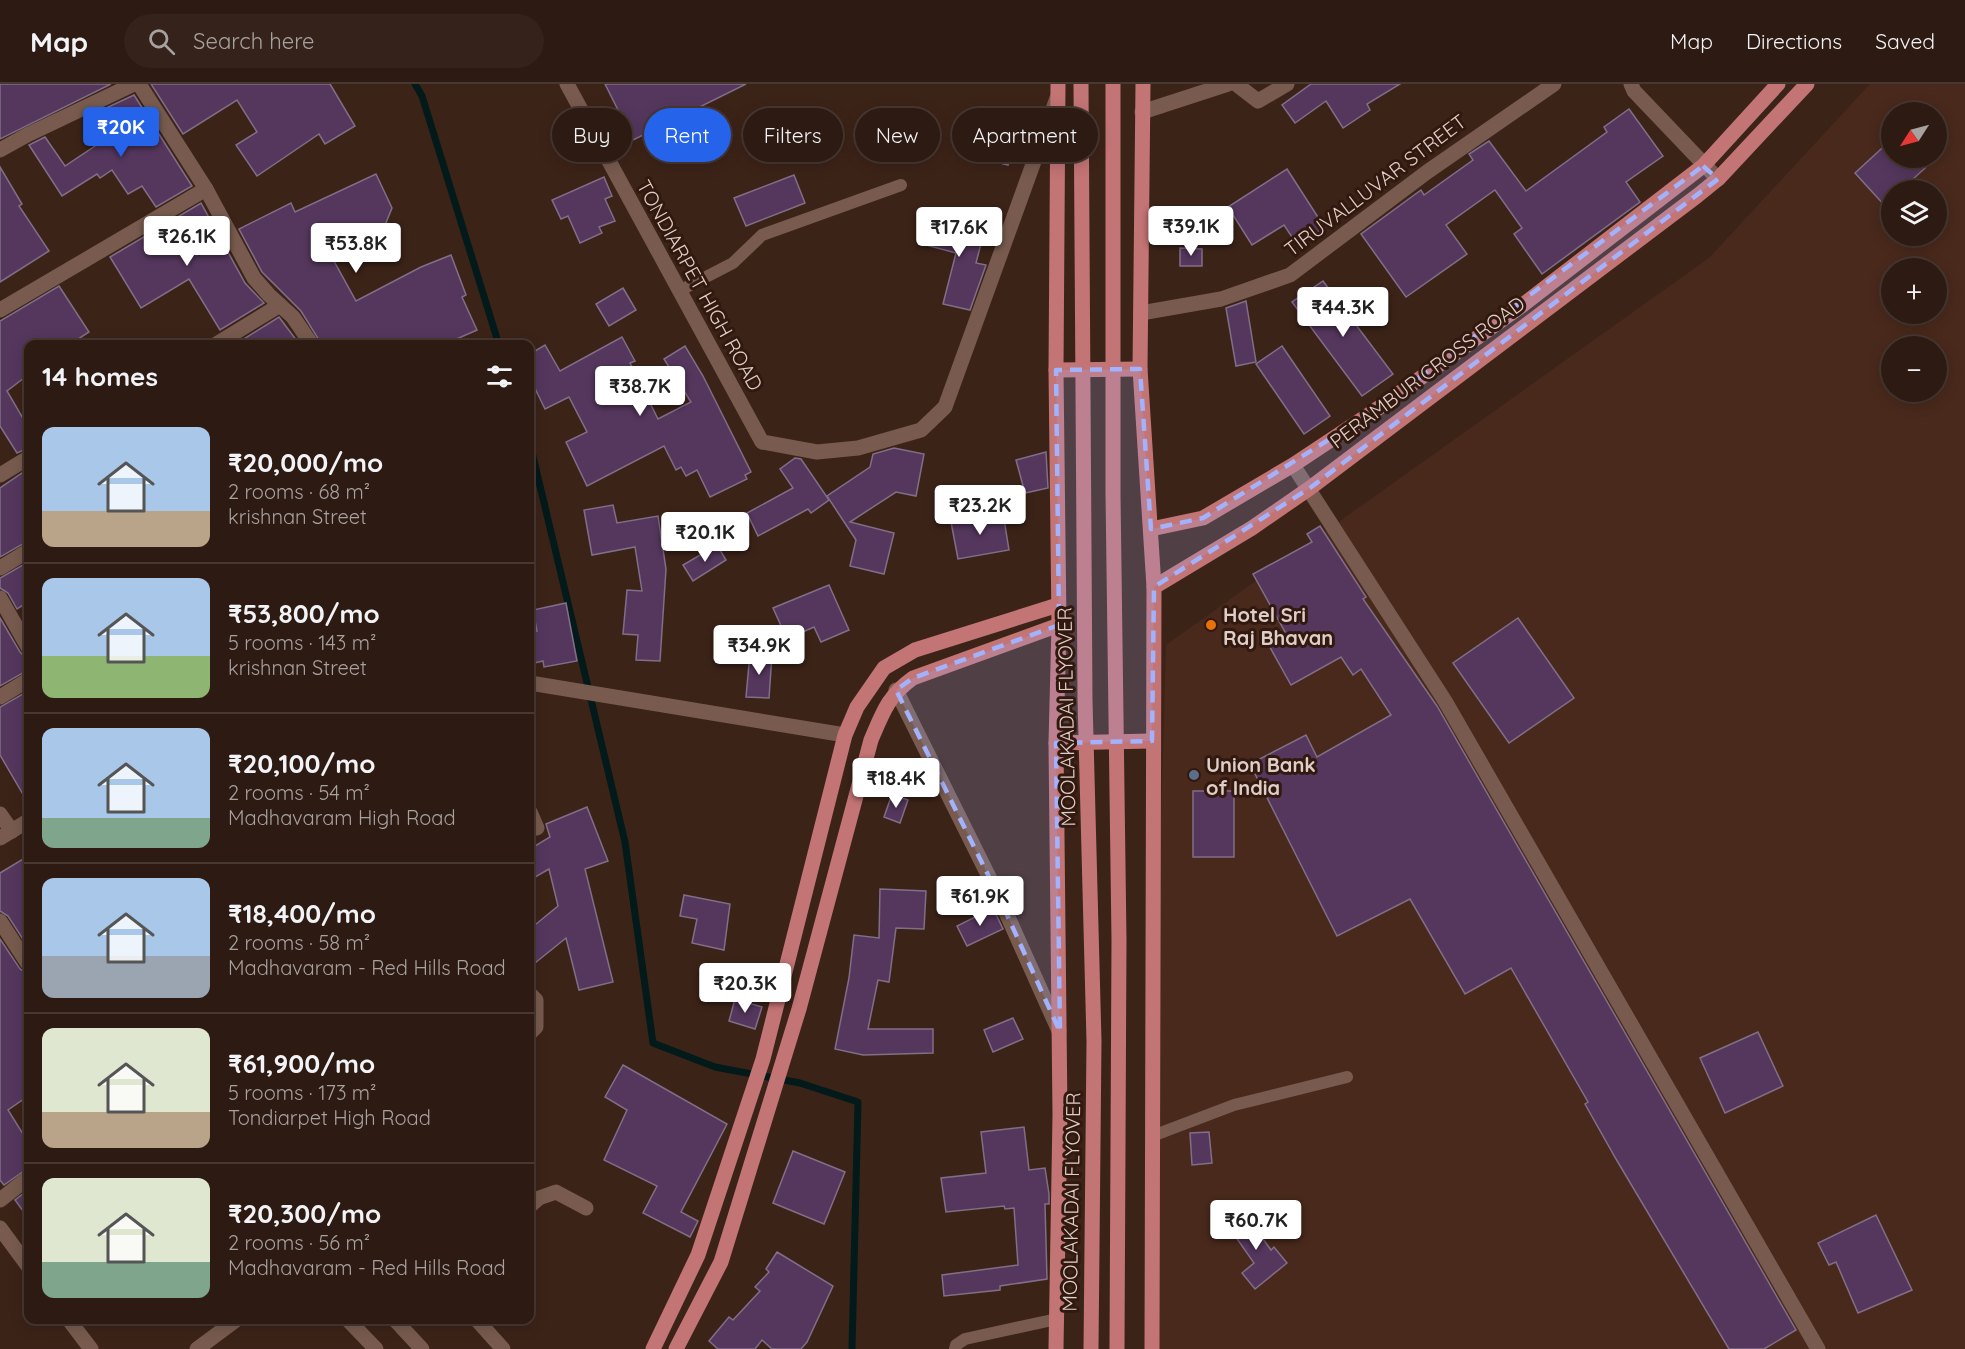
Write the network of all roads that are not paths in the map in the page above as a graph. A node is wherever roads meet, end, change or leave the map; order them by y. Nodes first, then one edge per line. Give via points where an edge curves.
1 (134, 84) edge
2 (139, 84) edge
3 (567, 84) edge
4 (1082, 84) edge
5 (1113, 84) edge
6 (1143, 84) edge
7 (1228, 84) edge
8 (1236, 84) edge
9 (1287, 84) edge
10 (1554, 84) edge
11 (1618, 84) edge
12 (1778, 84) edge
13 (1807, 84) edge
14 (1058, 88) edge
15 (1633, 88) edge
16 (1142, 112) junction
17 (0, 150) edge
18 (1703, 166) junction
19 (1718, 179) junction
20 (901, 185) dead end
21 (206, 189) junction
22 (679, 291) junction
23 (280, 305) junction
24 (0, 310) edge
25 (1141, 312) junction
26 (223, 340) edge
27 (309, 340) edge
28 (1056, 369) junction
29 (1140, 369) junction
30 (24, 460) edge
31 (1293, 465) junction
32 (0, 475) edge
33 (1310, 488) junction
34 (1150, 529) junction
35 (24, 553) edge
36 (0, 568) edge
37 (1154, 587) junction
38 (0, 598) edge
39 (1058, 605) junction
40 (1059, 625) junction
41 (24, 639) edge
42 (24, 683) edge
43 (534, 684) edge
44 (896, 690) junction
45 (0, 698) edge
46 (845, 735) junction
47 (1152, 741) junction
48 (1056, 743) junction
49 (0, 814) edge
50 (534, 821) edge
51 (24, 824) edge
52 (537, 828) dead end
53 (6, 835) edge
54 (0, 921) edge
55 (24, 958) edge
56 (534, 998) edge
57 (534, 1029) edge
58 (1060, 1032) junction
59 (1347, 1077) dead end
60 (1155, 1135) junction
61 (24, 1181) edge
62 (0, 1200) edge
63 (534, 1202) edge
64 (586, 1208) dead end
65 (0, 1228) edge
66 (24, 1261) edge
67 (1057, 1319) junction
68 (72, 1324) edge
69 (231, 1324) edge
70 (352, 1324) edge
71 (399, 1324) edge
72 (481, 1324) edge
73 (1812, 1347) edge
74 (91, 1349) edge
75 (197, 1349) edge
76 (376, 1349) edge
77 (422, 1349) edge
78 (503, 1349) edge
79 (653, 1349) edge
80 (676, 1349) edge
81 (955, 1349) edge
82 (1056, 1349) edge
83 (1091, 1349) edge
84 (1117, 1349) edge
85 (1152, 1349) edge

1 - 17 street
2 - 21 street
3 - 22 street, TONDIARPET HIGH ROAD
4 - 83 main road, MOOLAKADAI FLYOVER via 1085,700 1094,1041
5 - 84 main road via 1119,940
6 - 16 main road
7 - 16 street
8 - 9 street via 1258,101
10 - 25 street, TIRUVALLUVAR STREET via 1427,172 1290,275 1221,299
11 - 15 street
12 - 18 main road, PERAMBUR CROSS ROAD
13 - 19 main road, PERAMBUR CROSS ROAD
14 - 22 street, TONDIARPET HIGH ROAD via 945,407 921,430 858,448 817,452 762,442
14 - 28 main road
15 - 18 street
16 - 25 main road
18 - 19 street
18 - 31 main road, PERAMBUR CROSS ROAD via 1520,307
19 - 33 main road, PERAMBUR CROSS ROAD
20 - 22 lane via 762,235 733,263
21 - 23 street via 254,278
21 - 24 street
23 - 26 street
23 - 27 street via 293,316
25 - 29 main road
28 - 29 main road
28 - 39 main road
29 - 34 main road
30 - 32 street
31 - 33 street
31 - 34 main road, PERAMBUR CROSS ROAD via 1203,518
33 - 37 main road, PERAMBUR CROSS ROAD
33 - 73 street via 1457,722
34 - 37 main road
35 - 36 street
37 - 47 main road
38 - 41 street
39 - 40 main road
39 - 46 main road via 915,651 884,668 856,707
40 - 44 main road via 913,678
40 - 48 main road
42 - 45 street
43 - 46 street
44 - 58 street via 999,897
44 - 80 main road via 871,740 770,1106 721,1263
46 - 79 main road via 763,1059 698,1255
47 - 48 main road
47 - 60 main road
48 - 58 main road
49 - 53 street
50 - 52 street
51 - 53 street
54 - 55 street
56 - 57 street
58 - 67 main road
59 - 60 lane via 1234,1105
60 - 85 main road
61 - 62 street
63 - 64 street via 556,1192
65 - 66 street
67 - 81 lane via 965,1339
67 - 82 main road
68 - 74 street
69 - 75 street
70 - 76 street
71 - 77 street
72 - 78 street

